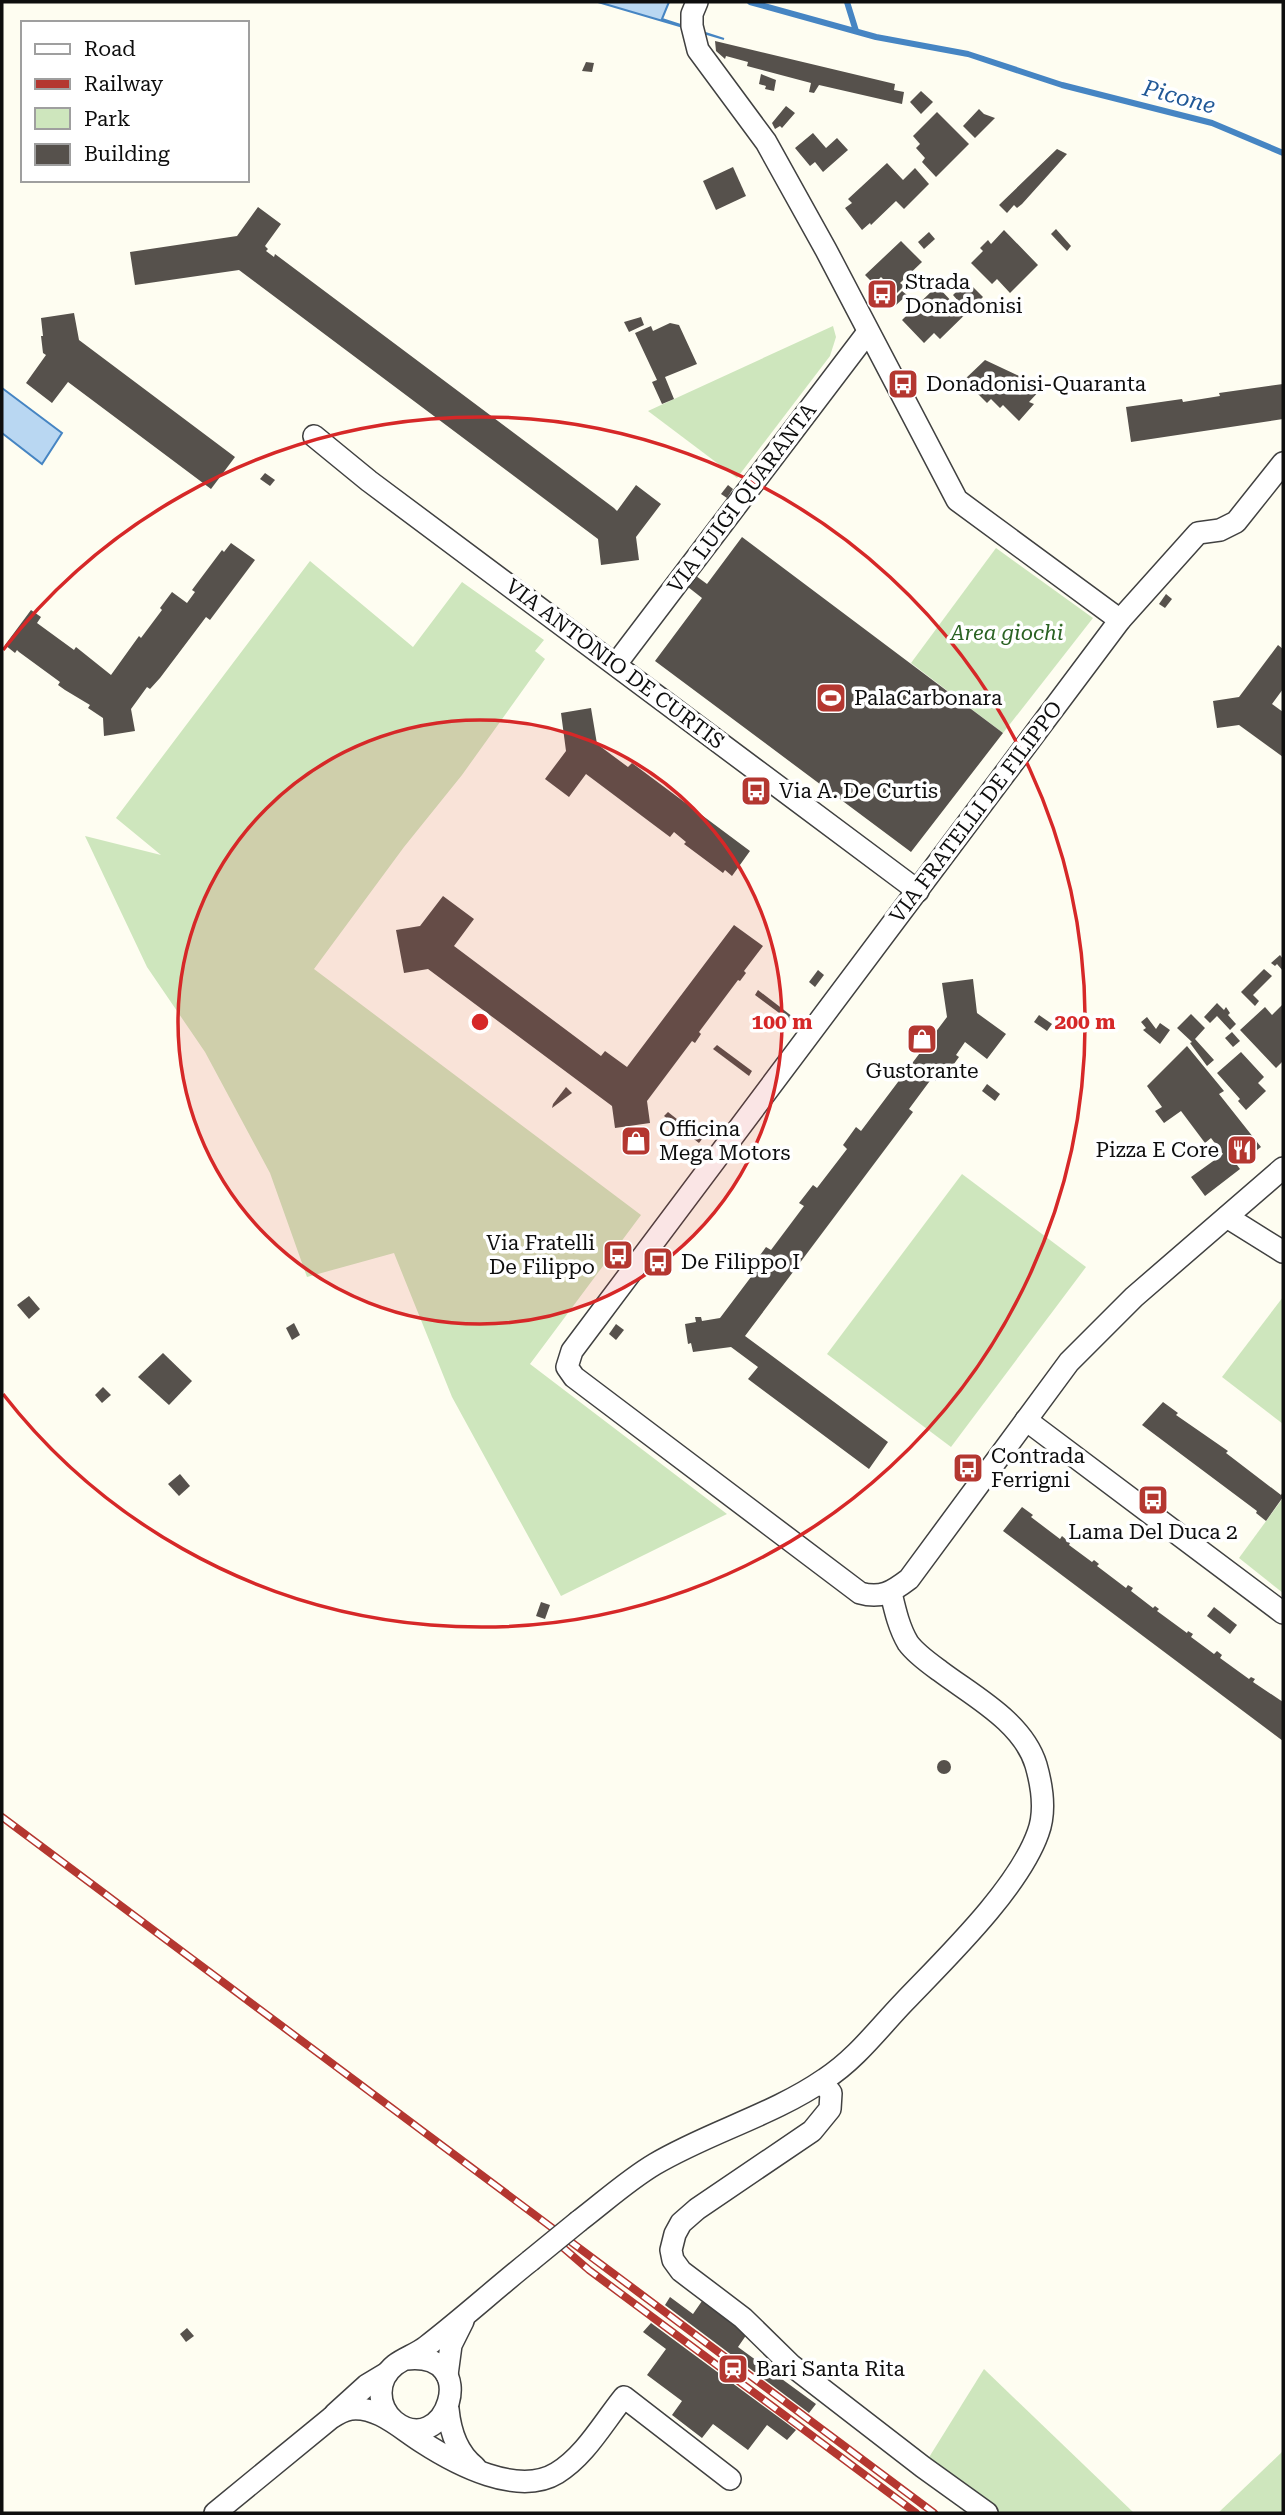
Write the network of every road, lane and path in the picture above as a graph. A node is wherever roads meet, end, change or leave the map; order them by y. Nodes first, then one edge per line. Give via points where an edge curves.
1 (697, 2) edge
2 (868, 332) junction
3 (314, 436) dead end
4 (1283, 463) edge
5 (1120, 620) junction
6 (616, 664) junction
7 (918, 891) junction
8 (1283, 1168) edge
9 (1227, 1217) junction
10 (1283, 1252) edge
11 (1026, 1420) junction
12 (891, 1593) junction
13 (1283, 1613) edge
14 (822, 2082) junction
15 (479, 2302) junction
16 (406, 2359) junction
17 (387, 2373) junction
18 (447, 2375) junction
19 (448, 2409) junction
20 (331, 2418) junction
21 (398, 2424) junction
22 (482, 2472) junction
23 (730, 2479) dead end
24 (215, 2513) edge
25 (987, 2513) edge

1 - 2 street via 692,26 698,50 766,142
2 - 5 street via 957,500
2 - 6 street, VIA LUIGI QUARANTA
3 - 6 street, VIA ANTONIO DE CURTIS
4 - 5 street, VIA FRATELLI DE FILIPPO via 1236,522 1198,533
5 - 7 street, VIA FRATELLI DE FILIPPO
6 - 7 street, VIA ANTONIO DE CURTIS
7 - 12 street, VIA FRATELLI DE FILIPPO via 572,1351 567,1367 574,1377 860,1593 874,1597
8 - 9 street
9 - 10 street
9 - 11 street via 1134,1297 1069,1362
11 - 12 street via 909,1579
11 - 13 street
12 - 14 street via 901,1628 915,1651 1007,1722 1023,1740 1040,1784 1039,1831 998,1898 852,2057
14 - 15 street, bridge via 656,2163
14 - 25 street via 831,2093 830,2109 822,2120 681,2223 674,2234 673,2260 791,2365
15 - 16 street
15 - 18 street via 451,2345
16 - 17 street
16 - 18 street via 429,2360
17 - 20 street
17 - 21 street via 382,2384 383,2406
18 - 19 street via 451,2386
19 - 21 street via 432,2425 409,2428
19 - 22 street via 456,2443
20 - 21 street via 358,2409
20 - 24 street
21 - 22 street via 433,2449
22 - 23 street via 527,2483 555,2475 579,2455 624,2397

